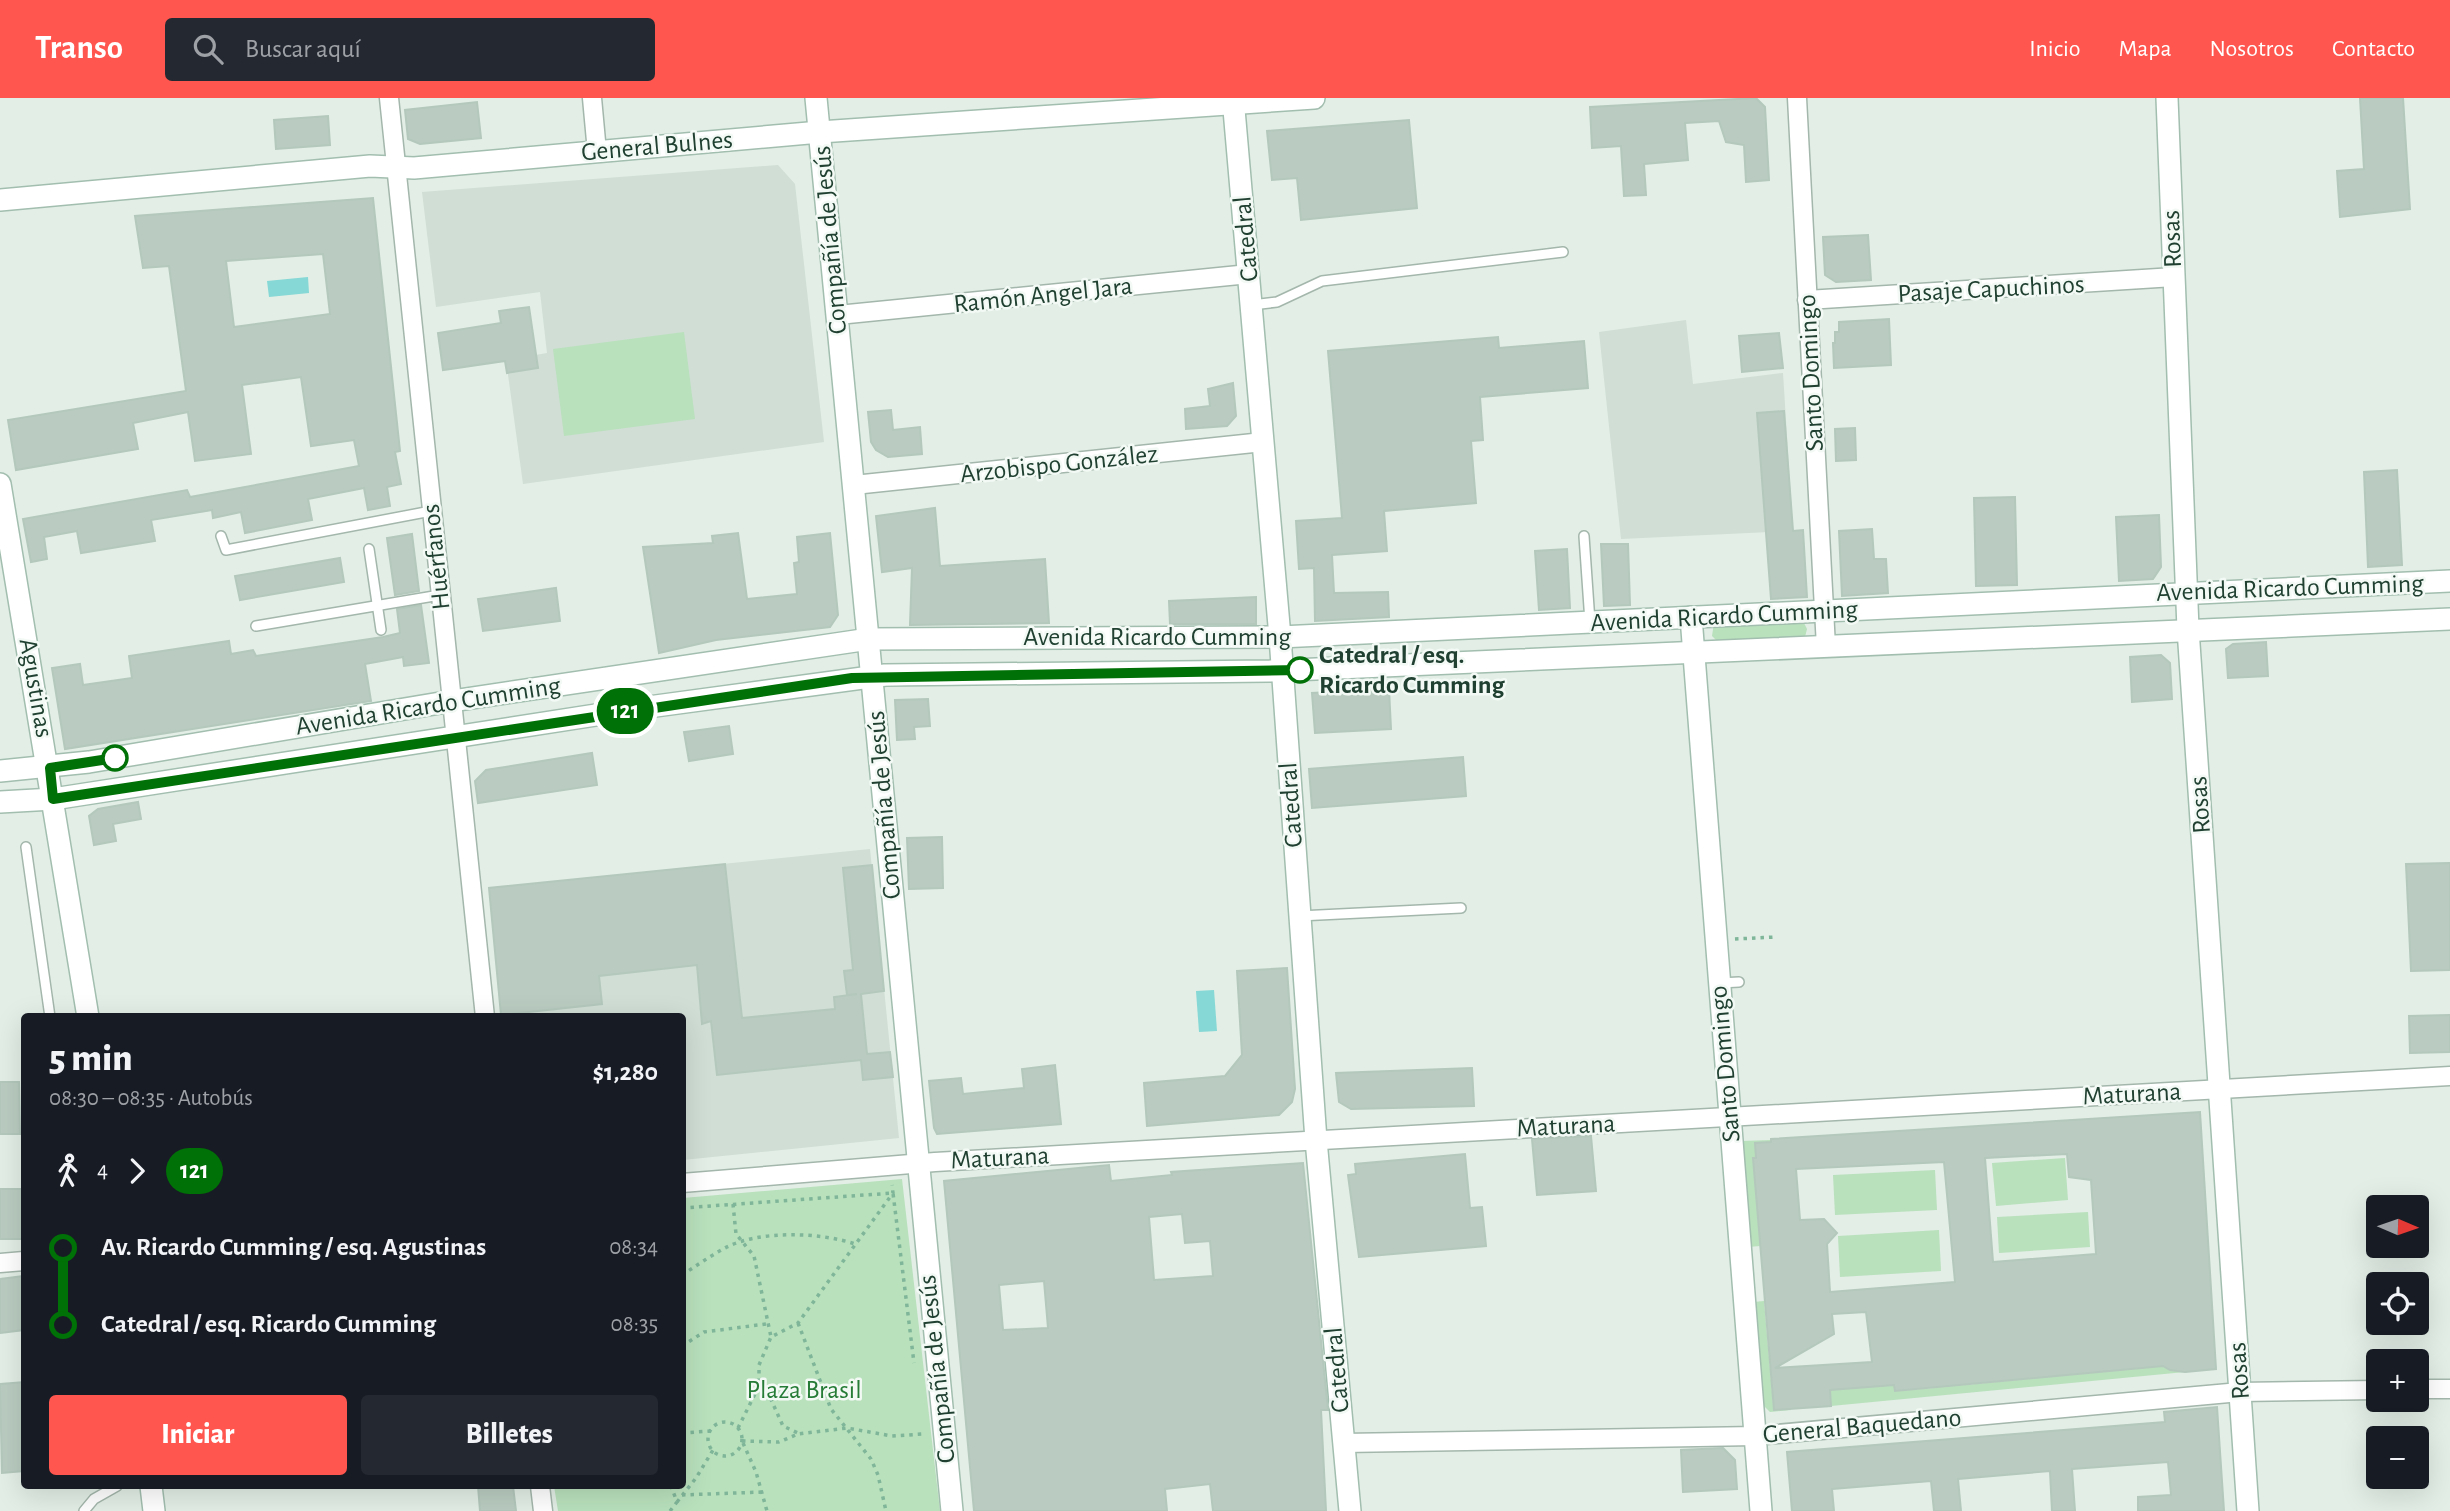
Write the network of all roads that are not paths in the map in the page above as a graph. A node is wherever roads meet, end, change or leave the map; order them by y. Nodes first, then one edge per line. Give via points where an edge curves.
1 (389, 98) edge
2 (592, 98) edge
3 (816, 98) edge
4 (1314, 98) edge
5 (1797, 98) edge
6 (2167, 98) edge
7 (1233, 101) edge
8 (820, 132) junction
9 (597, 152) junction
10 (397, 167) junction
11 (0, 200) edge
12 (1563, 252) dead end
13 (1249, 274) junction
14 (2174, 277) junction
15 (1807, 300) junction
16 (1252, 305) junction
17 (838, 315) junction
18 (1263, 442) junction
19 (0, 484) edge
20 (854, 485) junction
21 (431, 511) junction
22 (221, 536) dead end
23 (1584, 536) dead end
24 (369, 549) dead end
25 (2450, 582) edge
26 (2187, 592) junction
27 (440, 595) junction
28 (377, 604) junction
29 (1824, 611) junction
30 (1691, 617) junction
31 (2450, 619) edge
32 (1590, 622) junction
33 (256, 626) dead end
34 (381, 629) dead end
35 (2188, 629) junction
36 (1280, 637) junction
37 (869, 639) junction
38 (1826, 648) junction
39 (1692, 653) junction
40 (1282, 671) junction
41 (636, 672) junction
42 (872, 677) junction
43 (452, 701) junction
44 (641, 708) junction
45 (455, 737) junction
46 (50, 768) junction
47 (0, 771) edge
48 (53, 799) junction
49 (0, 802) edge
50 (26, 847) dead end
51 (1461, 908) dead end
52 (1299, 916) junction
53 (49, 1013) edge
54 (87, 1013) edge
55 (485, 1013) edge
56 (2450, 1076) edge
57 (2220, 1089) junction
58 (1729, 1117) junction
59 (1316, 1140) junction
60 (916, 1163) junction
61 (686, 1183) edge
62 (21, 1261) edge
63 (0, 1263) edge
64 (2429, 1389) edge
65 (2450, 1389) edge
66 (2366, 1390) edge
67 (2240, 1392) junction
68 (1755, 1436) junction
69 (1344, 1443) junction
70 (112, 1489) edge
71 (151, 1489) edge
72 (540, 1489) edge
73 (84, 1511) edge
74 (154, 1511) edge
75 (543, 1511) edge
76 (952, 1511) edge
77 (1350, 1511) edge
78 (1761, 1511) edge
79 (2248, 1511) edge

1 - 10 street, Huérfanos
2 - 9 street
3 - 8 main road, Compañía de Jesús
4 - 7 main road, General Bulnes
5 - 15 street, Santo Domingo
6 - 14 main road, Rosas
7 - 8 main road, General Bulnes
7 - 13 main road, Catedral
8 - 9 main road, General Bulnes
8 - 17 main road, Compañía de Jesús
9 - 10 main road, General Bulnes
10 - 11 main road, General Bulnes
10 - 21 street, Huérfanos
12 - 16 lane via 1322,281 1277,302
13 - 16 main road, Catedral
13 - 17 street, Ramón Angel Jara
14 - 15 street, Pasaje Capuchinos
14 - 26 main road, Rosas
15 - 29 street, Santo Domingo
16 - 18 main road, Catedral
17 - 20 main road, Compañía de Jesús
18 - 20 street, Arzobispo González
18 - 36 main road, Catedral
19 - 46 main road, Agustinas
20 - 37 main road, Compañía de Jesús
21 - 22 lane via 226,550
21 - 27 street, Huérfanos
23 - 32 lane
24 - 28 lane
25 - 26 main road, Avenida Ricardo Cumming
26 - 29 main road, Avenida Ricardo Cumming
26 - 35 main road, Rosas
27 - 28 lane
27 - 43 street, Huérfanos
28 - 33 lane
28 - 34 lane
29 - 30 main road, Avenida Ricardo Cumming
29 - 38 street, Santo Domingo
30 - 32 main road, Avenida Ricardo Cumming
30 - 39 main road, Santo Domingo
31 - 35 main road, Avenida Ricardo Cumming
32 - 36 main road, Avenida Ricardo Cumming
35 - 38 main road, Avenida Ricardo Cumming
35 - 57 main road, Rosas
36 - 37 main road, Avenida Ricardo Cumming
36 - 40 main road, Catedral
37 - 41 main road, Avenida Ricardo Cumming
37 - 42 main road, Compañía de Jesús
38 - 39 main road, Avenida Ricardo Cumming
39 - 40 main road, Avenida Ricardo Cumming
39 - 58 main road, Santo Domingo via 1716,941 1729,982
40 - 42 main road, Avenida Ricardo Cumming
40 - 52 main road, Catedral
41 - 43 main road, Avenida Ricardo Cumming
41 - 44 main road
42 - 44 main road, Avenida Ricardo Cumming
42 - 60 main road, Compañía de Jesús
43 - 45 street, Huérfanos
43 - 46 main road, Avenida Ricardo Cumming
44 - 45 main road, Avenida Ricardo Cumming
45 - 48 main road, Avenida Ricardo Cumming
45 - 55 street, Huérfanos
46 - 47 main road, Avenida Ricardo Cumming
46 - 48 main road, Agustinas
48 - 49 main road, Avenida Ricardo Cumming
48 - 54 main road, Agustinas
50 - 53 lane
51 - 52 lane
52 - 59 main road, Catedral
56 - 57 street, Maturana
57 - 58 street, Maturana
57 - 67 main road, Rosas
58 - 59 street, Maturana
58 - 68 main road, Santo Domingo
59 - 60 street, Maturana
59 - 69 main road, Catedral
60 - 61 street, Maturana
60 - 76 main road, Compañía de Jesús
62 - 63 street
64 - 65 street
66 - 67 street, General Baquedano
67 - 68 street, General Baquedano
67 - 79 main road, Rosas
68 - 69 street, General Baquedano
68 - 78 main road, Santo Domingo
69 - 77 main road, Catedral
70 - 73 lane
71 - 74 main road
72 - 75 street

